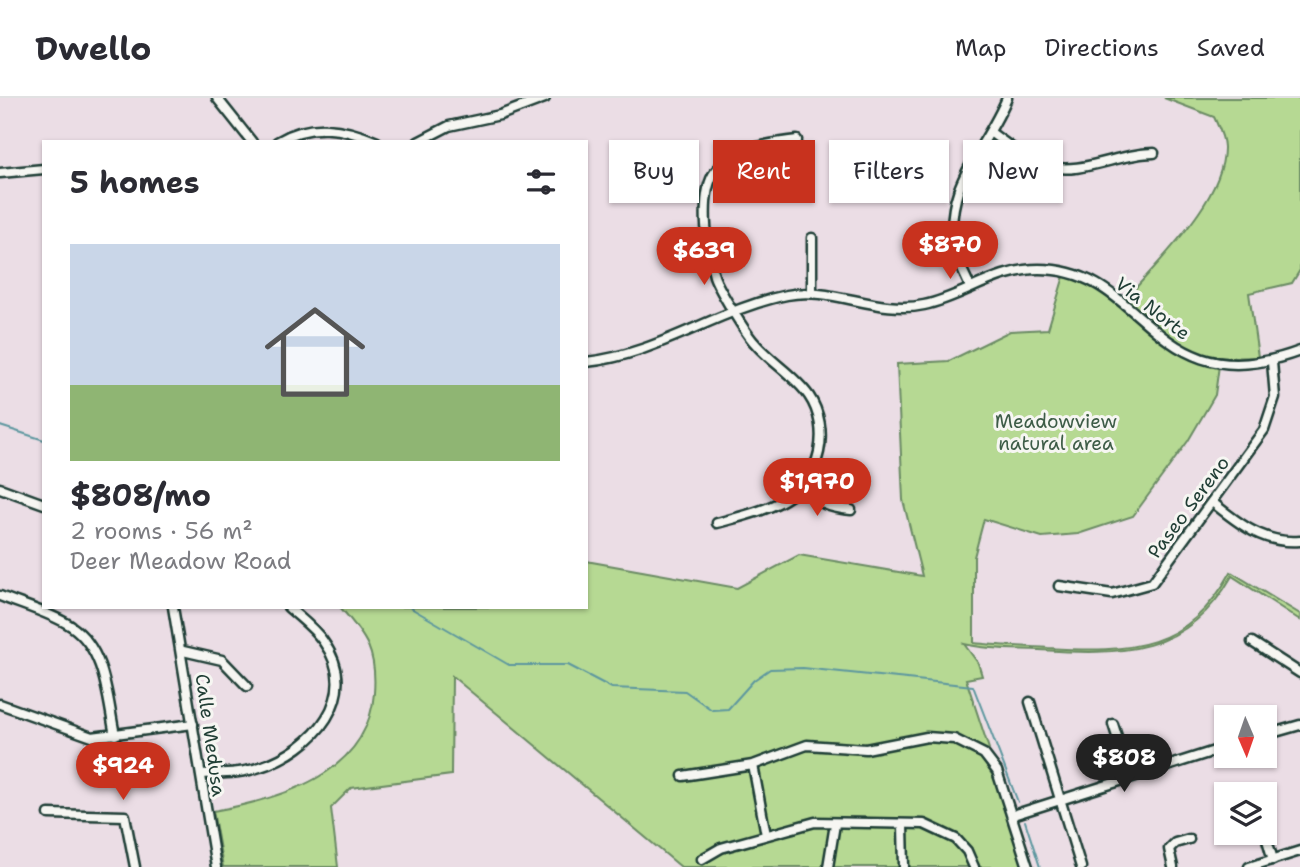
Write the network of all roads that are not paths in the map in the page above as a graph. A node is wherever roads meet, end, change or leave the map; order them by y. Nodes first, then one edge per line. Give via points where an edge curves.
1 (217, 98) edge
2 (545, 98) edge
3 (1007, 98) edge
4 (990, 132) junction
5 (250, 140) edge
6 (281, 140) edge
7 (370, 140) edge
8 (422, 140) edge
9 (1154, 153) dead end
10 (42, 169) edge
11 (0, 173) edge
12 (713, 174) edge
13 (812, 238) dead end
14 (970, 287) junction
15 (811, 293) junction
16 (736, 312) junction
17 (1300, 351) edge
18 (588, 362) edge
19 (1272, 362) junction
20 (804, 487) junction
21 (1, 491) edge
22 (1212, 502) junction
23 (42, 503) edge
24 (851, 510) dead end
25 (717, 523) dead end
26 (1300, 541) edge
27 (1059, 586) dead end
28 (0, 596) edge
29 (173, 609) edge
30 (290, 609) edge
31 (1252, 642) dead end
32 (183, 651) junction
33 (1300, 673) edge
34 (247, 686) dead end
35 (1030, 702) dead end
36 (0, 704) edge
37 (193, 724) junction
38 (1113, 724) dead end
39 (1300, 724) edge
40 (1278, 731) edge
41 (115, 735) junction
42 (1214, 751) edge
43 (754, 765) junction
44 (201, 774) junction
45 (682, 776) dead end
46 (1130, 777) junction
47 (1060, 799) junction
48 (49, 814) dead end
49 (1013, 815) junction
50 (835, 824) junction
51 (903, 825) junction
52 (766, 835) junction
53 (1189, 839) dead end
54 (1269, 845) edge
55 (1300, 851) edge
56 (702, 859) dead end
57 (1273, 860) junction
58 (135, 867) edge
59 (216, 867) edge
60 (828, 867) edge
61 (904, 867) edge
62 (974, 867) edge
63 (1028, 867) edge
64 (1081, 867) edge
65 (1173, 867) edge
66 (1249, 867) edge

1 - 5 street
2 - 8 street via 500,116 449,126
3 - 4 street
4 - 9 street via 1035,162 1062,169 1130,153
4 - 14 street via 960,180 954,201 954,249
6 - 7 street via 303,130 331,128
10 - 11 street
12 - 16 street via 707,186 706,218 715,277
13 - 15 street
14 - 15 street, Via Norte via 939,302 912,307
14 - 19 street, Via Norte via 1002,274 1038,269 1069,272 1110,292 1184,353 1220,365
15 - 16 street, Via Norte via 762,301
16 - 18 street, Via Norte via 635,351
16 - 20 street via 749,336 809,396 820,420 821,444
17 - 19 street, Via Norte
19 - 22 street, Paseo Sereno via 1276,381 1272,415
20 - 24 street via 830,508
20 - 25 street via 788,500
21 - 23 street
22 - 26 street via 1245,529 1281,542
22 - 27 street, Paseo Sereno via 1152,583 1112,594
28 - 41 street via 69,625 84,637 97,656
29 - 32 street, Calle Medusa
30 - 44 street via 331,653 336,682 331,712 313,737 272,763 234,773
31 - 33 street
32 - 34 street via 222,660
32 - 37 street, Calle Medusa
35 - 47 street
36 - 41 street via 76,733
37 - 41 street
37 - 44 street, Calle Medusa
38 - 46 street
39 - 40 street
42 - 46 street
43 - 45 street
43 - 49 street via 807,745 866,749 927,737 954,739 981,751 1003,783
43 - 52 street
44 - 59 street, Calle Medusa
46 - 47 street
47 - 49 street
47 - 64 street
48 - 58 street via 125,816
49 - 63 street
50 - 51 street
50 - 52 street via 815,822
50 - 60 street
51 - 61 street
51 - 62 street via 936,827 962,845
52 - 56 street via 713,851
53 - 65 street via 1170,849
54 - 57 street
55 - 57 street
57 - 66 street

